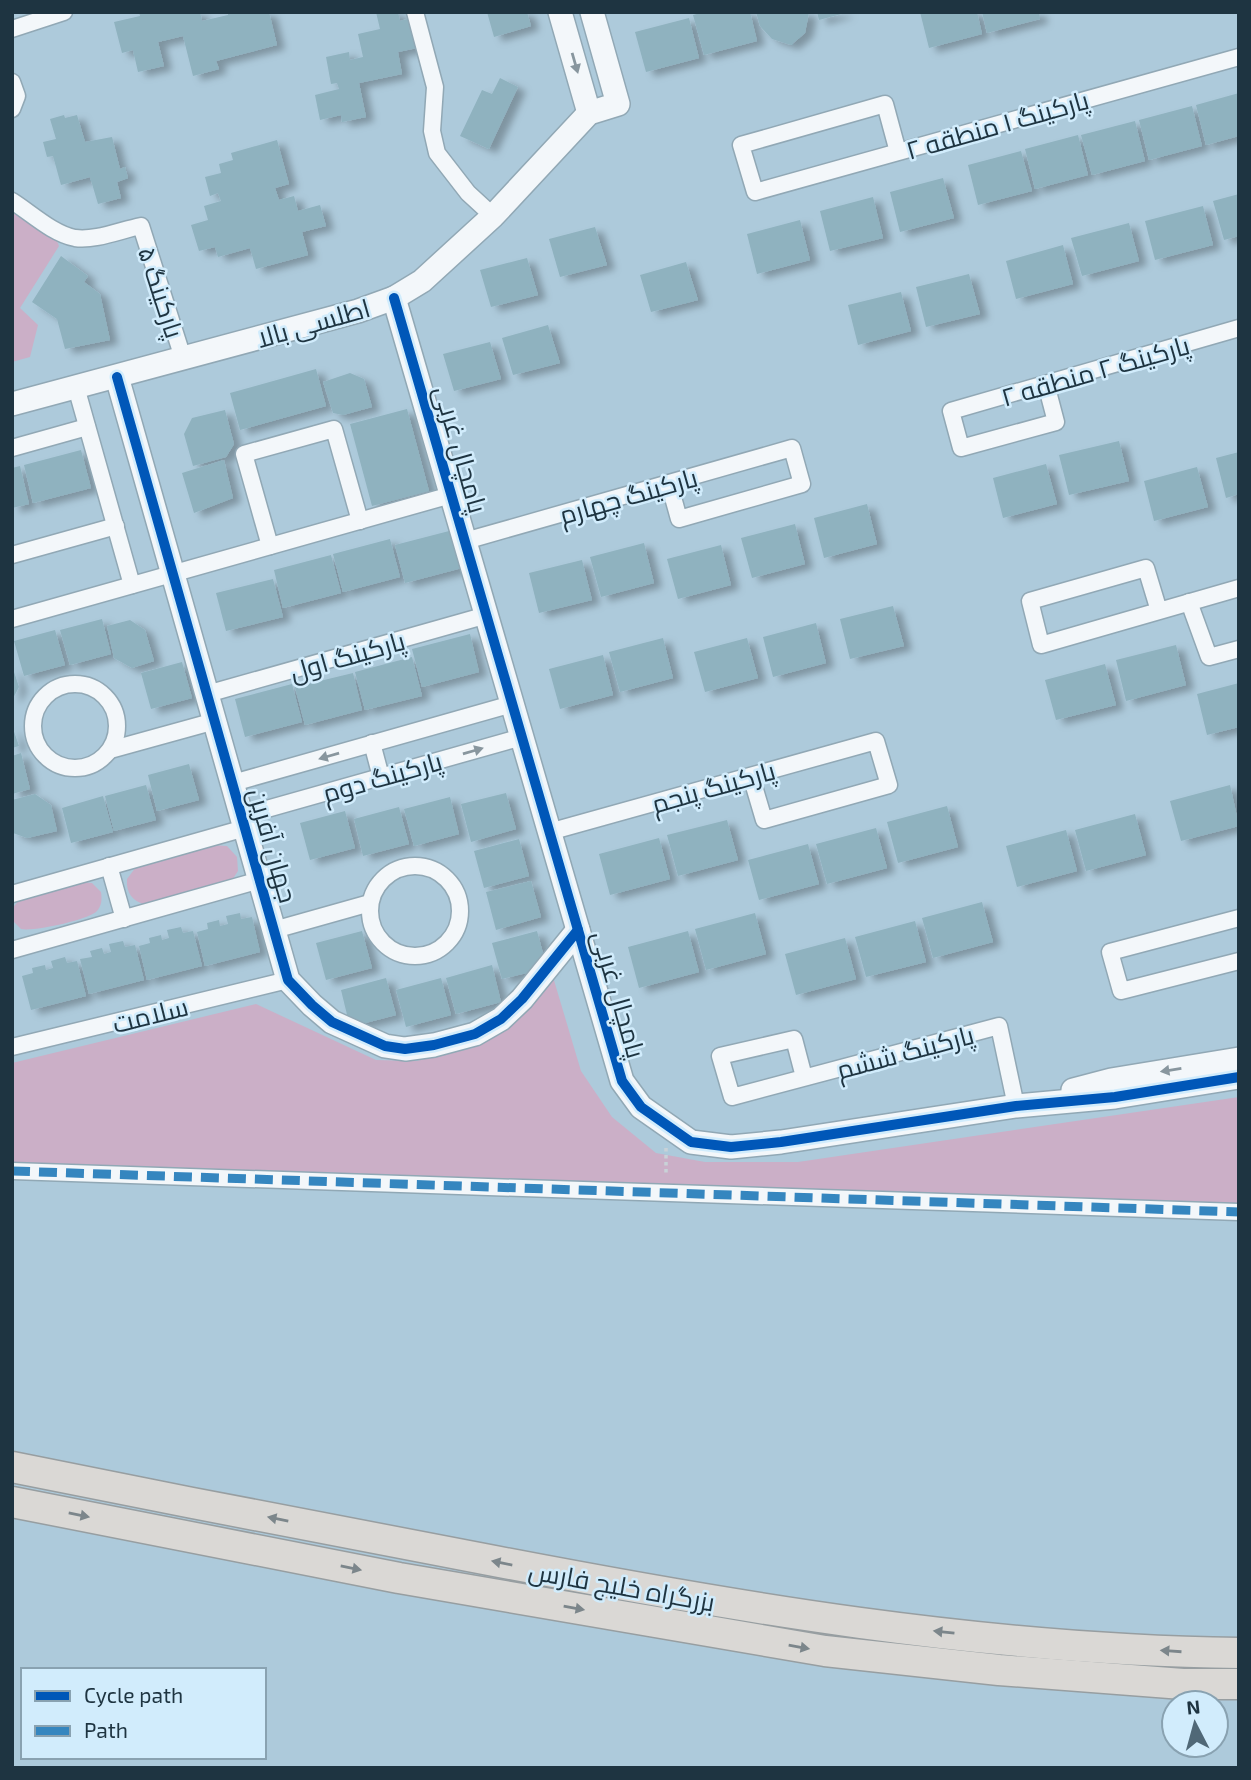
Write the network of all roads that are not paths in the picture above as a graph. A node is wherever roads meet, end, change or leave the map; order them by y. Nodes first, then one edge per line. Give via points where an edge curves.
1 (64, 12) edge
2 (415, 12) edge
3 (560, 12) edge
4 (592, 12) edge
5 (12, 29) edge
6 (1239, 57) edge
7 (12, 82) edge
8 (12, 109) edge
9 (589, 113) junction
10 (898, 152) junction
11 (12, 201) edge
12 (494, 216) junction
13 (394, 298) junction
14 (1239, 328) edge
15 (183, 358) junction
16 (117, 377) junction
17 (1046, 384) junction
18 (76, 387) junction
19 (12, 404) edge
20 (88, 426) junction
21 (12, 448) edge
22 (669, 483) junction
23 (452, 495) junction
24 (360, 521) junction
25 (116, 526) junction
26 (465, 541) junction
27 (270, 546) junction
28 (12, 555) edge
29 (173, 574) junction
30 (132, 585) junction
31 (1239, 588) edge
32 (1189, 602) junction
33 (1159, 611) junction
34 (486, 615) junction
35 (12, 619) edge
36 (1239, 649) edge
37 (207, 694) junction
38 (512, 704) junction
39 (215, 721) junction
40 (522, 737) junction
41 (372, 743) junction
42 (110, 750) junction
43 (381, 776) junction
44 (751, 776) junction
45 (233, 783) junction
46 (244, 822) junction
47 (550, 832) junction
48 (109, 866) junction
49 (260, 880) junction
50 (12, 894) edge
51 (370, 903) junction
52 (124, 919) junction
53 (1238, 921) edge
54 (274, 930) junction
55 (578, 930) junction
56 (12, 950) edge
57 (1239, 961) edge
58 (288, 980) junction
59 (12, 1047) edge
60 (1239, 1059) edge
61 (804, 1077) junction
62 (1239, 1077) edge
63 (1016, 1106) junction
64 (12, 1171) edge
65 (1239, 1212) edge
66 (12, 1467) edge
67 (12, 1502) edge
68 (1239, 1653) edge
69 (1239, 1685) edge

1 - 5 street
2 - 12 street via 435,87 432,131 438,153
3 -> 9 street
4 - 9 street via 618,104
6 - 10 street, پارکینگ ۱ منطقه ۲
7 - 8 street via 17,96
9 - 12 street, اطلسی بالا
10 - 10 street, پارکینگ ۱ منطقه ۲ via 755,192 741,145 885,104
11 - 15 street, پارکینگ ۵ via 75,238 141,226
12 - 13 street, اطلسی بالا via 422,281
13 - 15 street, اطلسی بالا
13 - 23 street, پامچال غربی
14 - 17 street, پارکینگ ۲ منطقه ۲
15 - 16 street, اطلسی بالا
16 - 18 street, اطلسی بالا
16 - 29 street, جهان آفرین
17 - 17 street, پارکینگ ۲ منطقه ۲ via 951,411 961,448 1056,422
18 - 19 street, اطلسی بالا
18 - 20 street
20 - 21 street
20 - 25 street
22 - 22 street, پارکینگ چهارم via 792,449 802,484 679,519
22 - 26 street, پارکینگ چهارم
23 - 24 street
23 - 26 street, پامچال غربی
24 - 27 street
24 - 27 street via 334,429 321,432 244,454
25 - 28 street
25 - 30 street
26 - 34 street, پامچال غربی
27 - 29 street
29 - 30 street
29 - 37 street, جهان آفرین
30 - 35 street
31 - 32 street
32 - 33 street
32 - 36 street via 1209,657
33 - 33 street via 1041,645 1030,601 1146,568
34 - 37 street, پارکینگ اول
34 - 38 street, پامچال غربی
37 - 39 street, جهان آفرین
38 - 40 street, پامچال غربی
38 - 41 street, پارکینگ دوم
39 - 42 street
39 - 45 street, جهان آفرین
43 -> 40 street, پارکینگ دوم
40 - 47 street, پامچال غربی
41 - 43 street
41 -> 45 street, پارکینگ دوم
42 - 42 street via 118,723 107,698 96,689 68,685 43,697 32,723 33,737 48,760 75,769 101,760
43 - 46 street, پارکینگ دوم
44 - 44 street, پارکینگ پنجم via 764,820 888,785 876,741
44 - 47 street, پارکینگ پنجم
45 - 46 street, جهان آفرین
46 - 48 street, پارکینگ دوم
46 - 49 street, جهان آفرین
47 - 55 street, پامچال غربی
48 - 50 street, پارکینگ دوم
48 - 52 street
49 - 52 street
49 - 54 street, جهان آفرین
51 - 51 street via 374,931 388,946 407,955 435,951 455,931 459,918 455,891 441,875 422,866 408,866 383,878
51 - 54 street
52 - 56 street
53 - 57 street via 1110,952 1121,991
54 - 58 street, جهان آفرین
55 - 58 street, جهان آفرین via 501,1019 475,1034 434,1045 385,1046 332,1022
55 - 63 street, پامچال غربی via 622,1082 641,1107 691,1142 731,1147 781,1142
58 - 59 street, سلامت
60 -> 63 street, پامچال غربی via 1111,1080
61 - 61 street, پارکینگ ششم via 732,1097 720,1056 794,1039
61 - 63 street, پارکینگ ششم via 999,1026
62 - 63 street, پامچال غربی via 1115,1097
64 - 65 street
68 -> 66 highway, بزرگراه خلیج فارس via 1010,1639 819,1619 645,1590
67 -> 69 highway, بزرگراه خلیج فارس via 399,1578 825,1651 999,1670

